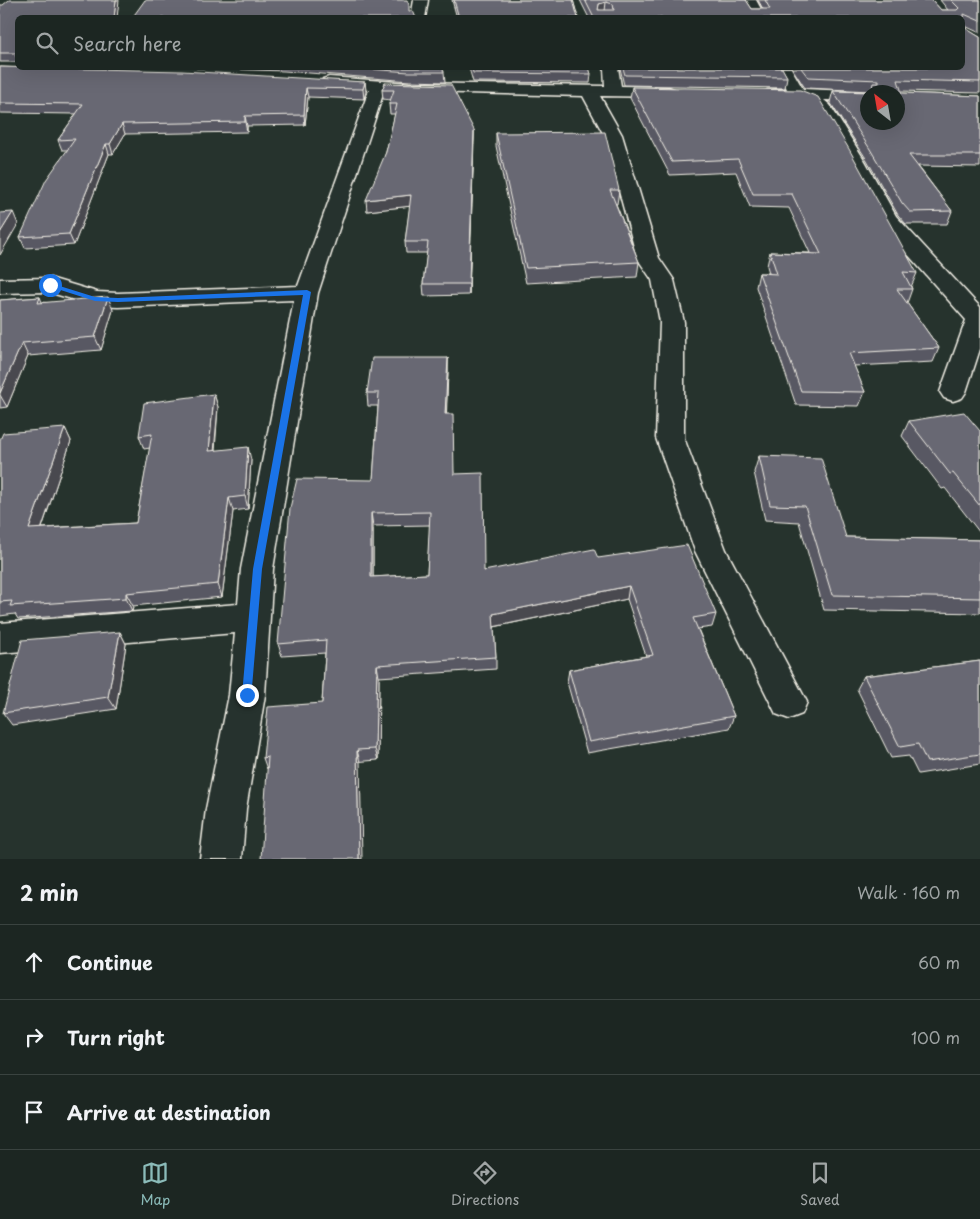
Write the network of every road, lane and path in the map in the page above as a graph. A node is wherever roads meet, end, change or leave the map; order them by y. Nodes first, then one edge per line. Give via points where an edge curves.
1 (421, 0) edge
2 (748, 0) edge
3 (418, 15) edge
4 (757, 15) edge
5 (610, 70) edge
6 (785, 70) edge
7 (312, 80) edge
8 (378, 86) junction
9 (601, 91) junction
10 (681, 92) edge
11 (759, 93) edge
12 (798, 94) junction
13 (860, 96) edge
14 (0, 286) edge
15 (307, 292) junction
16 (970, 303) edge
17 (953, 392) dead end
18 (254, 617) junction
19 (0, 638) edge
20 (789, 702) dead end
21 (221, 859) edge

1 - 3 street
2 - 4 street
5 - 9 street
6 - 12 street
7 - 8 street
8 - 9 street via 410,81
8 - 15 street
9 - 10 street
9 - 20 street via 648,258 663,280 672,322 670,438 712,551
11 - 12 street
12 - 13 street
12 - 16 street via 822,105 886,219
14 - 15 street via 50,285 95,299 118,300
15 - 18 street via 258,569
16 - 17 street via 978,319
18 - 19 street
18 - 21 street via 247,695 226,809

